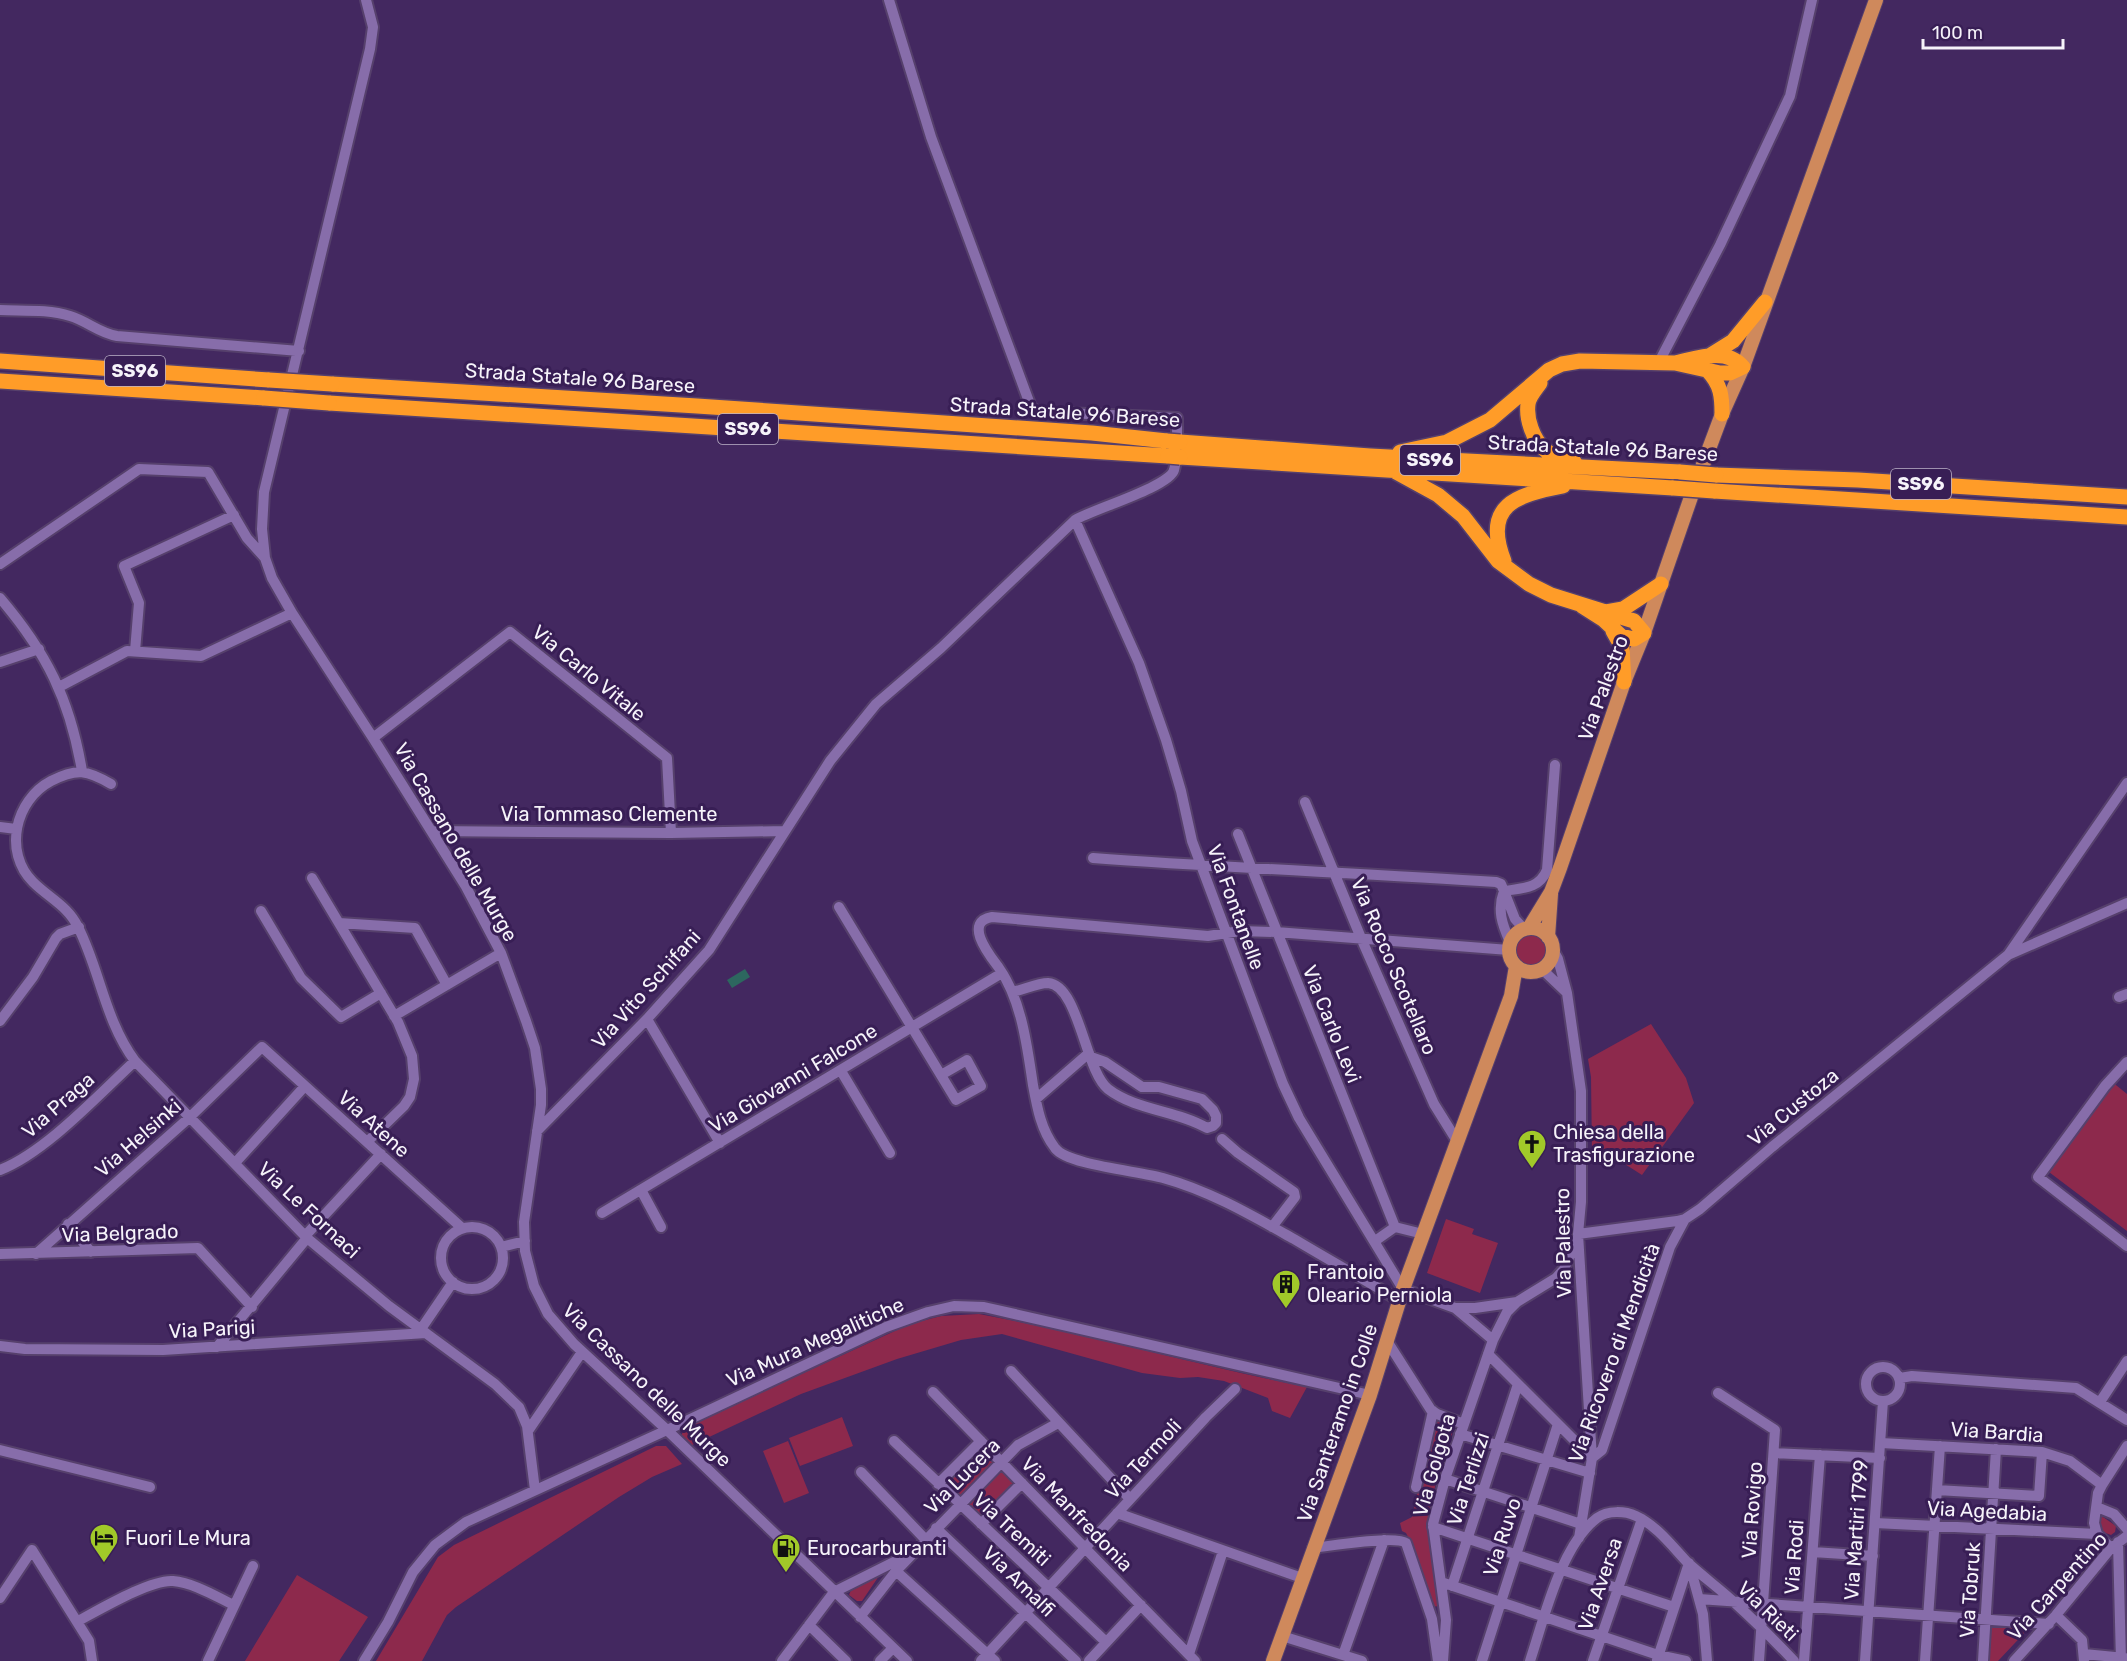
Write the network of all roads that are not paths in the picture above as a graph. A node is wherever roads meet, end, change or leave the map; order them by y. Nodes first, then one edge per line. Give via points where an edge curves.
1 (366, 0) edge
2 (889, 0) edge
3 (1812, 0) edge
4 (1876, 0) edge
5 (1765, 302) junction
6 (0, 310) edge
7 (299, 351) junction
8 (0, 361) edge
9 (1659, 362) junction
10 (1709, 363) junction
11 (1743, 367) junction
12 (1549, 370) junction
13 (0, 381) edge
14 (1722, 414) junction
15 (1174, 449) junction
16 (1370, 456) junction
17 (1391, 470) junction
18 (1589, 476) junction
19 (2127, 497) edge
20 (234, 515) junction
21 (2127, 517) edge
22 (1075, 520) junction
23 (265, 558) junction
24 (0, 564) edge
25 (1508, 569) junction
26 (1661, 584) junction
27 (0, 598) edge
28 (1582, 606) junction
29 (1605, 612) junction
30 (292, 613) junction
31 (1612, 628) junction
32 (1644, 633) junction
33 (39, 649) junction
34 (135, 651) junction
35 (0, 662) edge
36 (1624, 682) junction
37 (59, 687) junction
38 (373, 738) junction
39 (1554, 765) dead end
40 (82, 771) junction
41 (2127, 783) edge
42 (111, 784) dead end
43 (1305, 802) dead end
44 (0, 827) edge
45 (16, 829) junction
46 (432, 831) junction
47 (786, 831) junction
48 (671, 833) junction
49 (1238, 834) dead end
50 (1093, 858) dead end
51 (1202, 866) junction
52 (1252, 869) junction
53 (1333, 871) junction
54 (312, 878) dead end
55 (1504, 891) junction
56 (1551, 892) junction
57 (2127, 903) edge
58 (839, 907) dead end
59 (261, 911) dead end
60 (339, 923) junction
61 (79, 927) junction
62 (1526, 929) junction
63 (1226, 932) junction
64 (1276, 932) junction
65 (1361, 938) junction
66 (1550, 942) junction
67 (1510, 946) junction
68 (501, 953) junction
69 (2008, 955) junction
70 (1516, 966) junction
71 (1534, 971) junction
72 (1002, 973) junction
73 (447, 985) junction
74 (1012, 992) junction
75 (381, 993) junction
76 (1567, 993) junction
77 (1511, 996) junction
78 (394, 1016) junction
79 (647, 1019) junction
80 (0, 1021) edge
81 (912, 1028) junction
82 (262, 1047) joint
83 (1090, 1055) junction
84 (135, 1061) junction
85 (2127, 1062) edge
86 (841, 1071) junction
87 (941, 1075) dead end
88 (306, 1086) junction
89 (1036, 1099) junction
90 (190, 1118) junction
91 (1211, 1125) junction
92 (537, 1131) junction
93 (1457, 1141) junction
94 (367, 1142) junction
95 (720, 1143) junction
96 (890, 1153) dead end
97 (381, 1154) junction
98 (235, 1163) junction
99 (0, 1170) edge
100 (641, 1190) junction
101 (602, 1213) dead end
102 (1685, 1219) junction
103 (68, 1224) junction
104 (661, 1227) dead end
105 (1272, 1227) junction
106 (1395, 1227) junction
107 (462, 1228) junction
108 (1424, 1234) junction
109 (1578, 1234) junction
110 (306, 1237) junction
111 (525, 1241) junction
112 (1375, 1241) junction
113 (2127, 1246) edge
114 (501, 1247) junction
115 (92, 1252) junction
116 (0, 1254) edge
117 (36, 1254) junction
118 (453, 1282) junction
119 (1402, 1295) junction
120 (1517, 1302) junction
121 (252, 1307) junction
122 (1455, 1308) junction
123 (423, 1331) junction
124 (1492, 1340) junction
125 (1387, 1341) junction
126 (0, 1346) edge
127 (218, 1347) junction
128 (582, 1353) junction
129 (1488, 1353) junction
130 (2127, 1361) edge
131 (1011, 1371) dead end
132 (2124, 1374) edge
133 (1900, 1378) junction
134 (1518, 1384) junction
135 (1235, 1389) dead end
136 (933, 1392) dead end
137 (1718, 1393) dead end
138 (1370, 1395) junction
139 (1883, 1401) junction
140 (2100, 1402) junction
141 (1433, 1411) junction
142 (2127, 1420) edge
143 (1058, 1423) junction
144 (1558, 1425) junction
145 (1462, 1429) junction
146 (667, 1430) junction
147 (528, 1431) junction
148 (894, 1441) dead end
149 (981, 1441) junction
150 (1881, 1443) junction
151 (1498, 1445) junction
152 (1940, 1446) junction
153 (2127, 1446) edge
154 (0, 1449) edge
155 (1996, 1449) junction
156 (2042, 1452) junction
157 (1774, 1453) junction
158 (1820, 1455) junction
159 (1592, 1458) junction
160 (1880, 1458) junction
161 (1546, 1460) junction
162 (1002, 1462) junction
163 (2123, 1462) edge
164 (861, 1472) dead end
165 (1590, 1473) junction
166 (1445, 1479) junction
167 (1022, 1483) junction
168 (939, 1484) junction
169 (2102, 1485) junction
170 (150, 1487) dead end
171 (1416, 1487) dead end
172 (535, 1490) junction
173 (1937, 1490) junction
174 (1483, 1491) junction
175 (1994, 1493) junction
176 (1130, 1499) junction
177 (960, 1504) junction
178 (1531, 1507) junction
179 (2097, 1507) junction
180 (1117, 1513) junction
181 (1641, 1519) junction
182 (1875, 1523) junction
183 (981, 1524) junction
184 (1433, 1527) junction
185 (1935, 1527) junction
186 (936, 1528) junction
187 (2127, 1529) edge
188 (1992, 1530) junction
189 (1582, 1531) junction
190 (2097, 1534) junction
191 (1467, 1538) junction
192 (925, 1539) junction
193 (1384, 1540) junction
194 (2119, 1542) edge
195 (1085, 1548) junction
196 (1313, 1548) junction
197 (1224, 1551) junction
198 (1813, 1552) junction
199 (912, 1554) junction
200 (1515, 1554) junction
201 (1873, 1556) junction
202 (1689, 1563) junction
203 (253, 1566) dead end
204 (1562, 1569) junction
205 (896, 1571) junction
206 (1302, 1578) junction
207 (1446, 1584) junction
208 (1049, 1588) junction
209 (1618, 1588) junction
210 (834, 1592) junction
211 (0, 1598) edge
212 (1699, 1599) junction
213 (1499, 1602) junction
214 (1733, 1602) junction
215 (1764, 1604) junction
216 (234, 1605) junction
217 (1141, 1605) junction
218 (1674, 1607) junction
219 (1808, 1607) junction
220 (1868, 1612) junction
221 (1026, 1613) junction
222 (1928, 1615) junction
223 (2056, 1615) junction
224 (860, 1617) junction
225 (1545, 1617) junction
226 (1985, 1619) junction
227 (78, 1621) junction
228 (2049, 1624) junction
229 (809, 1625) junction
230 (1762, 1628) junction
231 (1282, 1636) junction
232 (1602, 1636) junction
233 (1106, 1642) junction
234 (893, 1648) junction
235 (1343, 1655) junction
236 (2084, 1657) edge
237 (1192, 1658) edge
238 (1657, 1658) edge
239 (988, 1659) edge
240 (2123, 1659) edge
241 (92, 1661) edge
242 (208, 1661) edge
243 (364, 1661) edge
244 (782, 1661) edge
245 (846, 1661) edge
246 (880, 1661) edge
247 (907, 1661) edge
248 (1076, 1661) edge
249 (1089, 1661) edge
250 (1273, 1661) edge
251 (1362, 1661) edge
252 (1438, 1661) edge
253 (1443, 1661) edge
254 (1482, 1661) edge
255 (1530, 1661) edge
256 (1593, 1661) edge
257 (1686, 1661) edge
258 (1707, 1661) edge
259 (1759, 1661) edge
260 (1794, 1661) edge
261 (1804, 1661) edge
262 (1865, 1661) edge
263 (1925, 1661) edge
264 (1983, 1661) edge
265 (2014, 1661) edge

1 - 7 street via 373,27 370,49
2 - 22 street, Via Vito Schifani via 931,137 1031,407 1043,411 1177,418 1170,477
3 - 9 street via 1790,96 1720,245
4 - 5 main road, Via Palestro
5 - 10 highway
5 - 11 main road, Via Palestro
6 - 7 street via 69,315 117,336
7 - 23 street via 264,492
8 - 15 highway, Strada Statale 96 Barese / SS96, bridge via 1092,433
9 - 10 highway
9 - 12 highway via 1580,361
10 - 11 highway via 1730,373
10 - 14 highway via 1722,394
11 - 14 main road, Via Palestro
12 - 16 highway via 1490,420 1447,442
12 - 18 highway via 1528,404 1533,432 1545,450
13 - 15 highway, Strada Statale 96 Barese / SS96, bridge
14 - 26 main road, Via Palestro
15 - 16 highway, Strada Statale 96 Barese / SS96
15 - 17 highway, Strada Statale 96 Barese / SS96
16 - 18 highway, Strada Statale 96 Barese / SS96
17 - 18 highway, Strada Statale 96 Barese / SS96
17 - 25 highway via 1438,495 1463,516
18 - 19 highway, Strada Statale 96 Barese / SS96, bridge via 1680,472
18 - 21 highway, Strada Statale 96 Barese / SS96, bridge via 1673,488
18 - 25 highway via 1509,502 1497,523 1498,546
20 - 23 street
20 - 24 street via 208,472 139,469
20 - 34 street via 124,566 139,603
22 - 47 street, Via Vito Schifani via 941,648 876,704 830,761
22 - 51 street, Via Fontanelle via 1143,674
23 - 30 street, Via Cassano delle Murge
25 - 28 highway via 1551,595
26 - 29 highway via 1623,609
26 - 32 main road, Via Palestro
27 - 33 street
28 - 29 highway
28 - 31 highway
29 - 32 highway via 1634,621
30 - 34 street via 201,656
30 - 38 street, Via Cassano delle Murge
31 - 32 highway via 1628,639
31 - 36 highway via 1622,647
32 - 36 main road, Via Palestro
33 - 35 street
33 - 37 street
34 - 37 street via 127,651
36 - 56 main road, Via Palestro
37 - 40 street via 73,723
38 - 46 street, Via Cassano delle Murge
38 - 48 street, Via Carlo Vitale via 510,632 667,758
39 - 55 street via 1547,870 1539,882
40 - 42 street
40 - 45 street via 41,787 24,807
41 - 69 street
43 - 53 street, Via Rocco Scotellaro
44 - 45 street
45 - 61 street, Via Le Fornaci via 24,871 69,911
46 - 48 street, Via Tommaso Clemente
46 - 68 street, Via Cassano delle Murge
47 - 48 street, Via Tommaso Clemente
47 - 79 street, Via Vito Schifani via 709,950
49 - 52 street, Via Carlo Levi
50 - 51 street
51 - 52 street
51 - 63 street, Via Fontanelle
52 - 53 street
52 - 64 street, Via Carlo Levi
53 - 55 street via 1496,882
53 - 65 street, Via Rocco Scotellaro
54 - 60 street
55 - 62 street via 1515,919
55 - 67 street via 1501,920
56 - 62 main road, Via Palestro
56 - 66 main road, Via Palestro
57 - 69 street
58 - 81 street
59 - 75 street via 302,978 341,1017
60 - 73 street via 415,928
60 - 75 street
61 - 80 street via 56,938
61 - 84 street, Via Le Fornaci via 114,1024
62 - 66 main road via 1536,929
62 - 67 main road via 1518,932
63 - 64 street
63 - 72 street via 1208,936 987,918 980,929 980,940
63 - 112 street, Via Fontanelle via 1290,1101
64 - 65 street
64 - 106 street, Via Carlo Levi
65 - 67 street
65 - 93 street, Via Rocco Scotellaro via 1434,1104
66 - 71 main road via 1550,960
66 - 76 street, Via Palestro
67 - 70 main road
68 - 73 street
68 - 92 street, Via Cassano delle Murge via 535,1048 541,1105
69 - 102 street, Via Custoza
70 - 71 main road
70 - 77 main road
71 - 76 street via 1545,972
71 - 77 main road
72 - 74 street
72 - 81 street, Via Giovanni Falcone
73 - 78 street
74 - 83 street via 1049,983 1059,987 1074,1012
74 - 89 street via 1023,1026
75 - 78 street
76 - 109 street, Via Palestro via 1581,1091
77 - 93 main road, Via Santeramo in Colle
78 - 94 street via 412,1056 412,1089 404,1106
79 - 92 street, Via Vito Schifani
79 - 95 street
81 - 86 street, Via Giovanni Falcone
81 - 87 street
82 - 88 street, Via Atene
82 - 90 street, Via Helsinki
83 - 89 street
83 - 91 street via 1099,1078 1110,1090 1128,1100
83 - 91 street via 1142,1087 1159,1087 1202,1099 1216,1116
84 - 90 street, Via Le Fornaci
84 - 99 street, Via Praga via 49,1140
85 - 113 street via 2038,1177
86 - 95 street, Via Giovanni Falcone
86 - 96 street
88 - 94 street, Via Atene
88 - 98 street
89 - 105 street via 1045,1132 1061,1155 1193,1187
90 - 98 street, Via Le Fornaci
90 - 103 street, Via Helsinki
91 - 105 street via 1238,1153 1294,1192
92 - 111 street, Via Cassano delle Murge via 524,1222
93 - 108 main road, Via Santeramo in Colle
94 - 97 street, Via Atene
95 - 100 street, Via Giovanni Falcone
97 - 107 street, Via Atene
97 - 110 street
98 - 110 street, Via Le Fornaci
100 - 101 street, Via Giovanni Falcone
100 - 104 street
102 - 109 street, Via Custoza
102 - 159 street, Via Ricovero di Mendicità via 1670,1247 1602,1450
103 - 115 street
103 - 117 street, Via Helsinki
105 - 119 street
106 - 108 street
106 - 112 street
107 - 114 street via 488,1231
107 - 118 street via 449,1236 441,1255 442,1265
108 - 119 main road, Via Santeramo in Colle
109 - 120 street via 1560,1274
109 - 159 street, Via Palestro
110 - 121 street
110 - 123 street, Via Le Fornaci
111 - 114 street
111 - 128 street, Via Cassano delle Murge via 534,1286 548,1314
112 - 119 street, Via Fontanelle
114 - 118 street via 501,1267 490,1283 471,1289
115 - 117 street, Via Belgrado
115 - 121 street, Via Belgrado via 198,1248
116 - 117 street, Via Belgrado
118 - 123 street
119 - 122 street
119 - 125 main road, Via Santeramo in Colle
120 - 122 street
120 - 124 street, Via Golgota
121 - 127 street
122 - 124 street
123 - 127 street, Via Parigi
123 - 147 street, Via Le Fornaci via 495,1384 522,1412
124 - 129 street, Via Golgota
125 - 138 main road, Via Santeramo in Colle
125 - 141 street
126 - 127 street, Via Parigi via 140,1350
128 - 146 street, Via Cassano delle Murge
128 - 147 street
129 - 134 street
129 - 145 street, Via Golgota
130 - 132 street
131 - 143 street
132 - 140 street
133 - 139 street via 1897,1394
133 - 139 street via 1894,1369 1883,1366 1868,1375 1868,1392
133 - 140 street via 2076,1388
134 - 144 street
134 - 151 street, Via Terlizzi
135 - 176 street, Via Termoli
136 - 149 street, Via Manfredonia
137 - 157 street, Via Rovigo via 1775,1430
138 - 146 street, Via Mura Megalitiche via 984,1307 954,1306 885,1327
138 - 196 main road, Via Santeramo in Colle
139 - 150 street, Via Martiri 1799
140 - 142 street
141 - 145 street
141 - 171 street
143 - 162 street, Via Lucera via 1018,1445
143 - 176 street
144 - 159 street
144 - 161 street, Via Ruvo
145 - 151 street
145 - 166 street, Via Golgota
146 - 172 street, Via Mura Megalitiche
146 - 210 street, Via Cassano delle Murge
147 - 172 street, Via Le Fornaci
148 - 168 street, Via Tremiti
149 - 162 street, Via Manfredonia
149 - 168 street, Via Lucera
150 - 152 street, Via Bardia
150 - 160 street, Via Martiri 1799
151 - 161 street
151 - 174 street, Via Terlizzi
152 - 155 street, Via Bardia
152 - 173 street
153 - 163 street
154 - 170 street
155 - 156 street, Via Bardia
155 - 175 street, Via Tobruk
156 - 169 street, Via Bardia via 2070,1461
156 - 175 street via 2039,1496
157 - 158 street
157 - 215 street, Via Rovigo
158 - 160 street
158 - 198 street, Via Rodi
159 - 165 street, Via Ricovero di Mendicità
160 - 182 street, Via Martiri 1799
161 - 165 street
161 - 178 street, Via Ruvo
162 - 167 street, Via Manfredonia
162 - 177 street, Via Lucera
163 - 169 street
164 - 192 street, Via Lucera
165 - 189 street, Via Ricovero di Mendicità
166 - 174 street
166 - 184 street, Via Golgota
167 - 183 street
167 - 195 street, Via Manfredonia
168 - 177 street, Via Tremiti
169 - 179 street
172 - 243 street, Via Mura Megalitiche via 466,1522 435,1545 413,1572
173 - 175 street
173 - 185 street
174 - 178 street
174 - 191 street, Via Terlizzi
175 - 188 street, Via Tobruk
176 - 180 street, Via Termoli
177 - 183 street, Via Tremiti
177 - 186 street, Via Lucera
178 - 189 street
178 - 200 street, Via Ruvo
179 - 187 street via 2114,1514
179 - 190 street
180 - 195 street, Via Termoli
180 - 197 street
181 - 189 street via 1628,1513 1613,1513 1599,1517
181 - 202 street, Via Rieti
181 - 209 street, Via Aversa
182 - 185 street, Via Agedabia
182 - 201 street, Via Martiri 1799
183 - 208 street, Via Tremiti
184 - 191 street
184 - 207 street, Via Golgota
185 - 188 street, Via Agedabia
185 - 222 street
186 - 192 street, Via Lucera
186 - 221 street, Via Amalfi
188 - 190 street, Via Agedabia
188 - 226 street, Via Tobruk
189 - 204 street, Via Ricovero di Mendicità
190 - 194 street
191 - 200 street
191 - 207 street, Via Terlizzi
192 - 199 street, Via Lucera
193 - 196 street
193 - 235 street
193 - 252 street, Via Golgota via 1406,1543 1431,1619
194 - 223 street, Via Carpentino
194 - 240 street
195 - 208 street, Via Termoli
195 - 217 street, Via Manfredonia
196 - 206 main road, Via Santeramo in Colle
197 - 206 street
197 - 237 street
198 - 201 street
198 - 219 street, Via Rodi
199 - 205 street, Via Lucera
199 - 210 street, Via Lucera
200 - 204 street
200 - 213 street, Via Ruvo
201 - 220 street, Via Martiri 1799
202 - 212 street
202 - 214 street, Via Rieti
202 - 218 street
203 - 216 street
204 - 209 street
204 - 225 street, Via Ricovero di Mendicità
205 - 224 street, Via Lucera
205 - 239 street
206 - 231 main road, Via Santeramo in Colle
207 - 213 street
207 - 253 street, Via Golgota
208 - 221 street, Via Termoli
208 - 233 street, Via Tremiti
209 - 218 street
209 - 232 street, Via Aversa
210 - 224 street, Via Cassano delle Murge
210 - 229 street
211 - 227 street via 32,1550
212 - 214 street
212 - 258 street
213 - 225 street
213 - 254 street, Via Ruvo
214 - 215 street
214 - 230 street, Via Rieti
215 - 219 street
215 - 230 street, Via Rovigo
216 - 227 street via 171,1580 151,1585
216 - 242 street
217 - 233 street
217 - 237 street, Via Manfredonia
218 - 238 street
219 - 220 street
219 - 261 street, Via Rodi
220 - 222 street
220 - 262 street, Via Martiri 1799
221 - 239 street, Via Termoli
221 - 248 street, Via Amalfi
222 - 226 street
222 - 263 street
223 - 228 street, Via Carpentino
223 - 236 street via 2082,1640
224 - 234 street, Via Cassano delle Murge
225 - 232 street
225 - 255 street, Via Ricovero di Mendicità
226 - 228 street
226 - 264 street, Via Tobruk
227 - 241 street via 89,1641
228 - 265 street, Via Carpentino
229 - 244 street
229 - 245 street
230 - 259 street, Via Rovigo
230 - 260 street, Via Rieti
231 - 235 street
231 - 250 main road, Via Santeramo in Colle
232 - 238 street
232 - 256 street, Via Aversa
233 - 249 street
234 - 246 street
234 - 247 street, Via Cassano delle Murge
235 - 251 street
236 - 240 street
238 - 257 street

